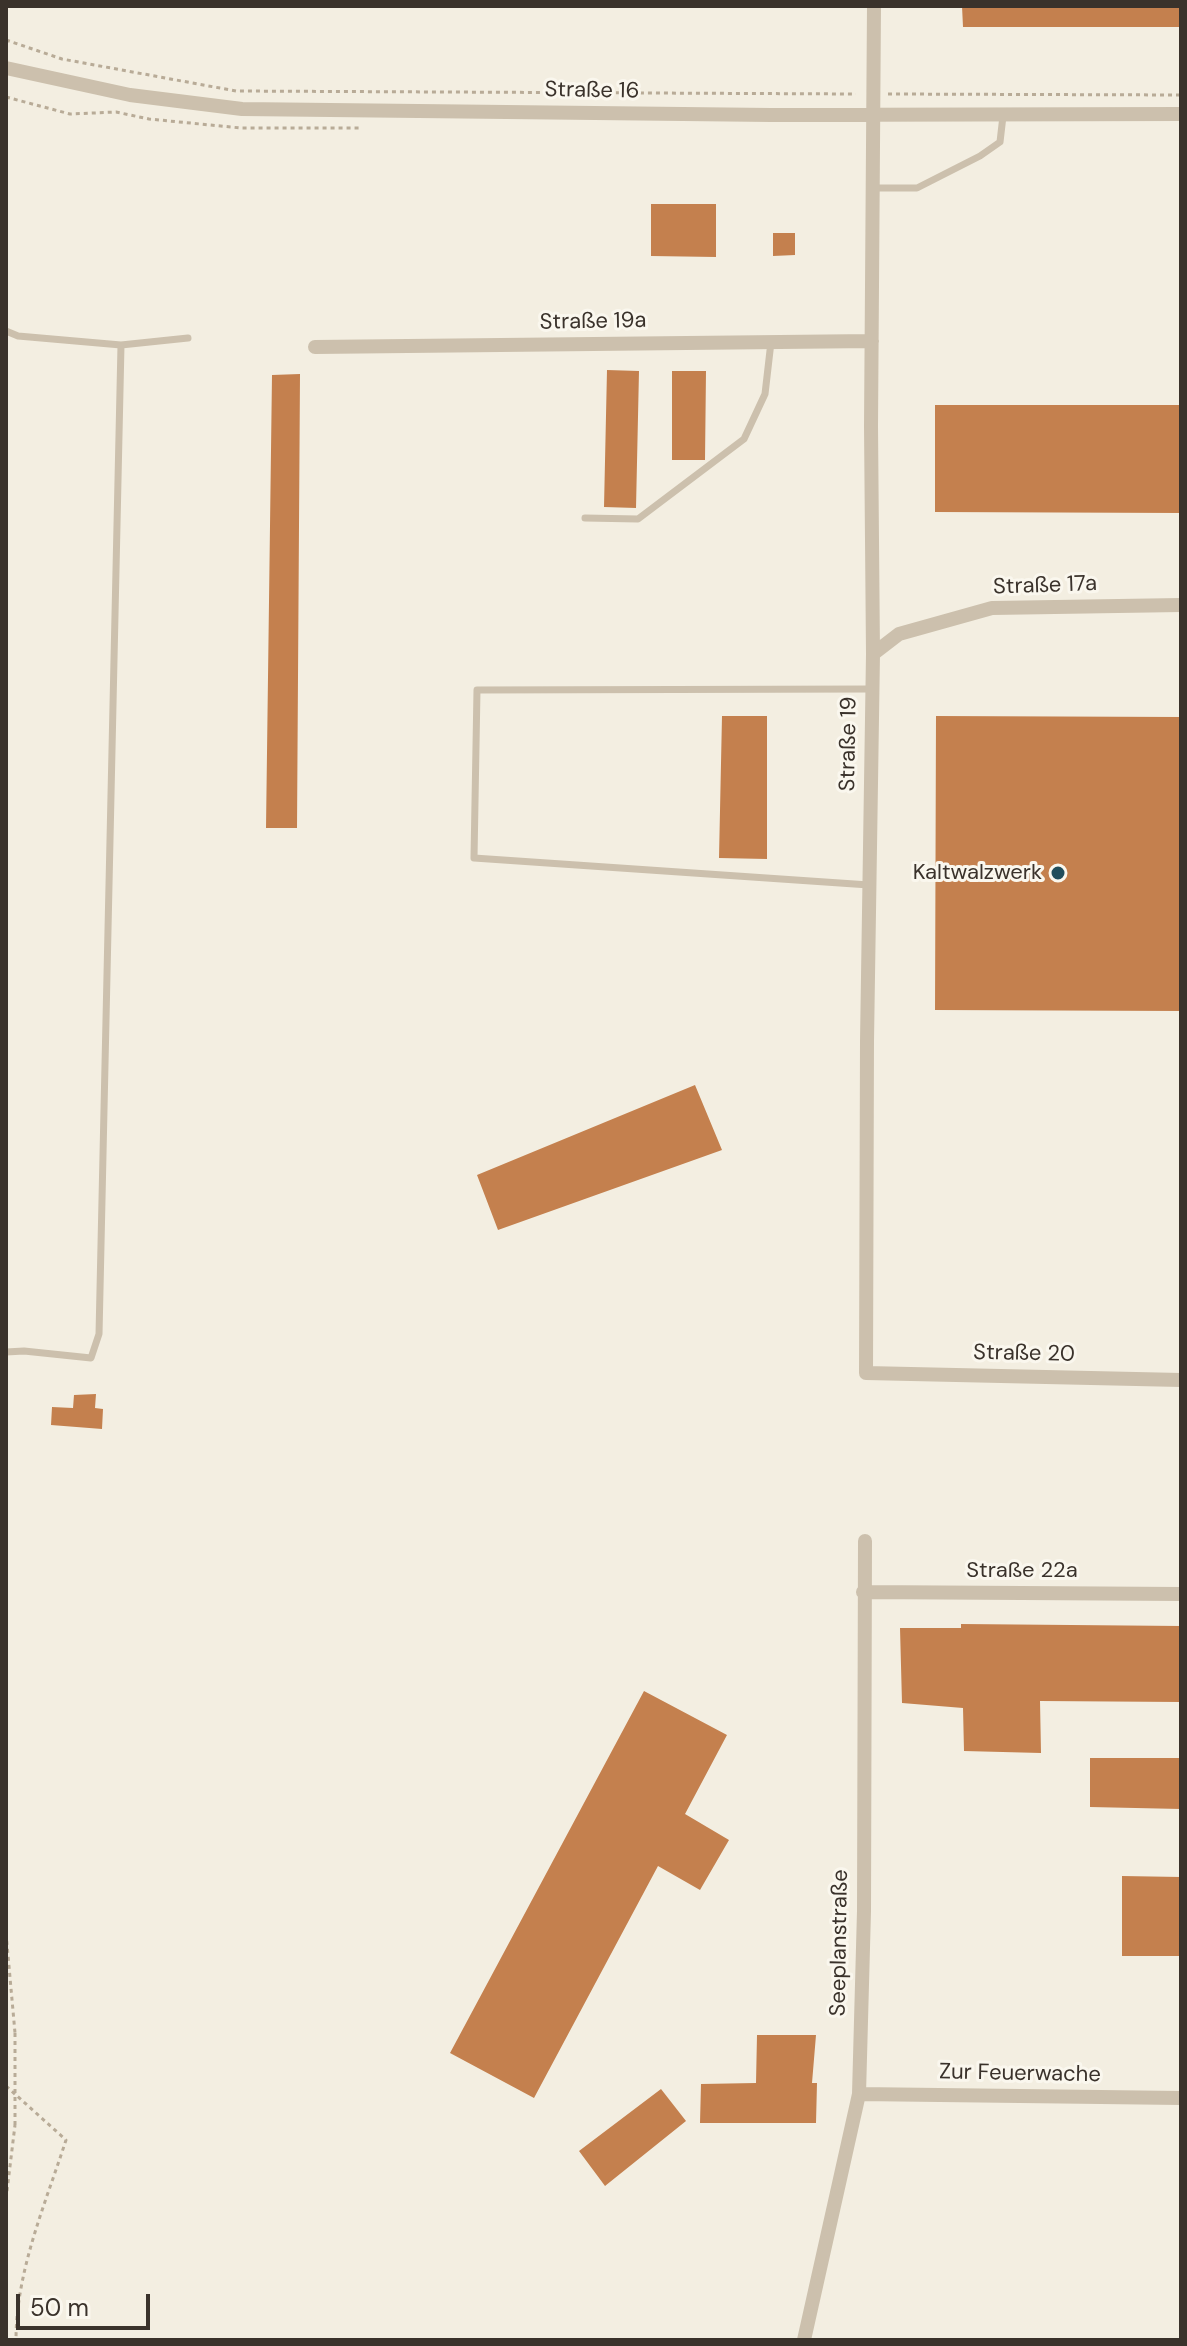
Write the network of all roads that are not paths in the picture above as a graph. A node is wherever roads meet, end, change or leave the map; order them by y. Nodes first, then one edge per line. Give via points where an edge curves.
1 (874, 6) edge
2 (6, 68) edge
3 (1181, 114) edge
4 (873, 115) junction
5 (1003, 116) junction
6 (873, 188) junction
7 (6, 331) edge
8 (188, 338) dead end
9 (872, 341) junction
10 (771, 342) junction
11 (121, 345) junction
12 (315, 347) dead end
13 (585, 518) dead end
14 (1181, 605) edge
15 (873, 654) junction
16 (872, 689) junction
17 (869, 885) junction
18 (6, 1352) edge
19 (866, 1373) joint
20 (1181, 1380) edge
21 (865, 1541) dead end
22 (863, 1592) junction
23 (1181, 1594) edge
24 (859, 2094) junction
25 (1181, 2098) edge
26 (804, 2340) edge

1 - 4 street, Straße 19
2 - 4 street, Straße 16 via 130,95 242,109
3 - 5 street, Straße 16
4 - 5 street, Straße 16
4 - 6 street, Straße 19
5 - 6 lane via 1000,142 980,156 917,188
6 - 9 street, Straße 19
7 - 11 lane
8 - 11 lane
9 - 10 street, Straße 19a
9 - 15 street, Straße 19
10 - 12 street, Straße 19a
10 - 13 lane via 765,394 744,439 638,519
11 - 18 lane via 99,1334 91,1358
14 - 15 street, Straße 17a via 992,608 899,634
15 - 16 street, Straße 19
16 - 17 street, Straße 19
16 - 17 lane via 477,690 474,858
17 - 19 street, Straße 19
19 - 20 street, Straße 20
21 - 22 street, Seeplanstraße
22 - 23 street, Straße 22a
22 - 24 street, Seeplanstraße
24 - 25 street, Zur Feuerwache
24 - 26 street, Seeplanstraße

